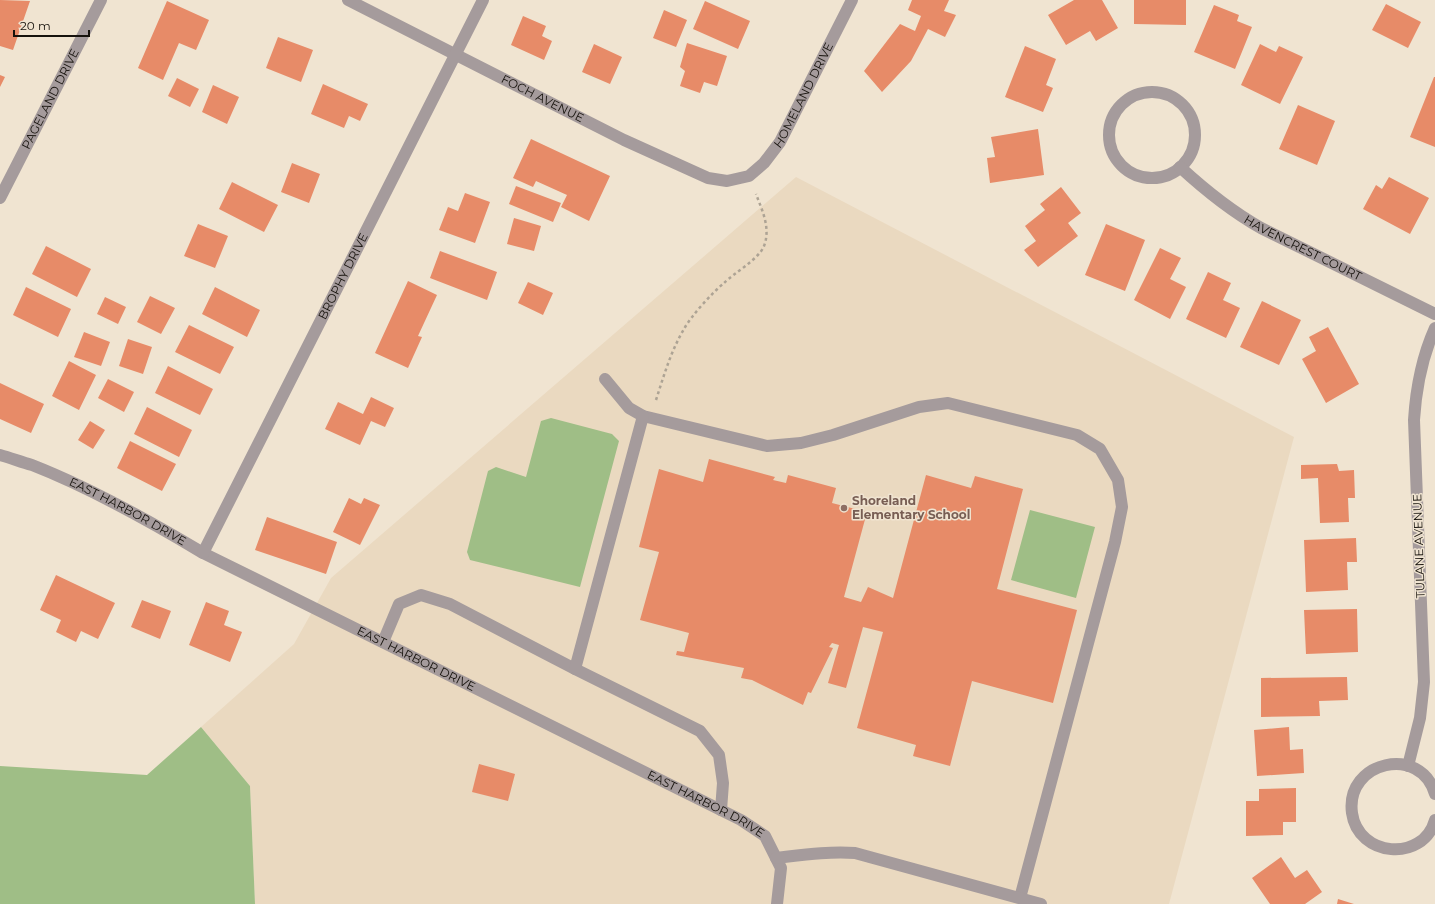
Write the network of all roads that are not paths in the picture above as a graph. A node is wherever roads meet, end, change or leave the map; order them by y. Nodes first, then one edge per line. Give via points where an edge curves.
1 (101, 0) edge
2 (348, 0) edge
3 (483, 0) edge
4 (852, 0) edge
5 (455, 55) junction
6 (1180, 167) junction
7 (745, 178) joint
8 (0, 198) edge
9 (1435, 314) edge
10 (1435, 328) edge
11 (605, 379) dead end
12 (647, 417) junction
13 (0, 455) edge
14 (202, 553) junction
15 (383, 642) junction
16 (575, 669) junction
17 (1408, 766) junction
18 (1435, 794) edge
19 (721, 810) junction
20 (1435, 820) edge
21 (776, 858) junction
22 (1020, 898) junction
23 (778, 904) edge
24 (1041, 904) edge

1 - 8 street, PAGELAND DRIVE
2 - 5 street, FOCH AVENUE
3 - 5 street, BROPHY DRIVE
4 - 7 street, HOMELAND DRIVE via 780,142 764,163
5 - 7 street, FOCH AVENUE via 624,140 708,178 727,181
5 - 14 street, BROPHY DRIVE
6 - 6 street via 1164,176 1150,178 1137,176 1117,161 1109,140 1109,129 1117,109 1125,101 1136,95 1158,92 1179,102 1187,111 1193,124 1194,140 1191,152
6 - 9 street, HAVENCREST COURT via 1243,218
10 - 17 street, TULANE AVENUE via 1426,350 1415,401 1424,682 1420,718
11 - 12 street via 629,408
12 - 16 street
12 - 22 street via 767,446 801,443 919,408 948,403 1077,435 1100,449 1118,480 1122,507 1113,550
13 - 14 street, EAST HARBOR DRIVE via 90,491 172,534
14 - 15 street, EAST HARBOR DRIVE
15 - 16 street via 399,604 421,595 450,604
15 - 19 street, EAST HARBOR DRIVE
16 - 19 street via 700,731 719,755 723,783
17 - 18 street via 1422,774
17 - 20 street via 1378,766 1360,780 1354,790 1352,801 1354,823 1367,841 1393,850 1407,848 1419,842
19 - 21 street, EAST HARBOR DRIVE via 765,836
21 - 22 street via 821,853 855,853
21 - 23 street, EAST HARBOR DRIVE via 781,868
22 - 24 street

